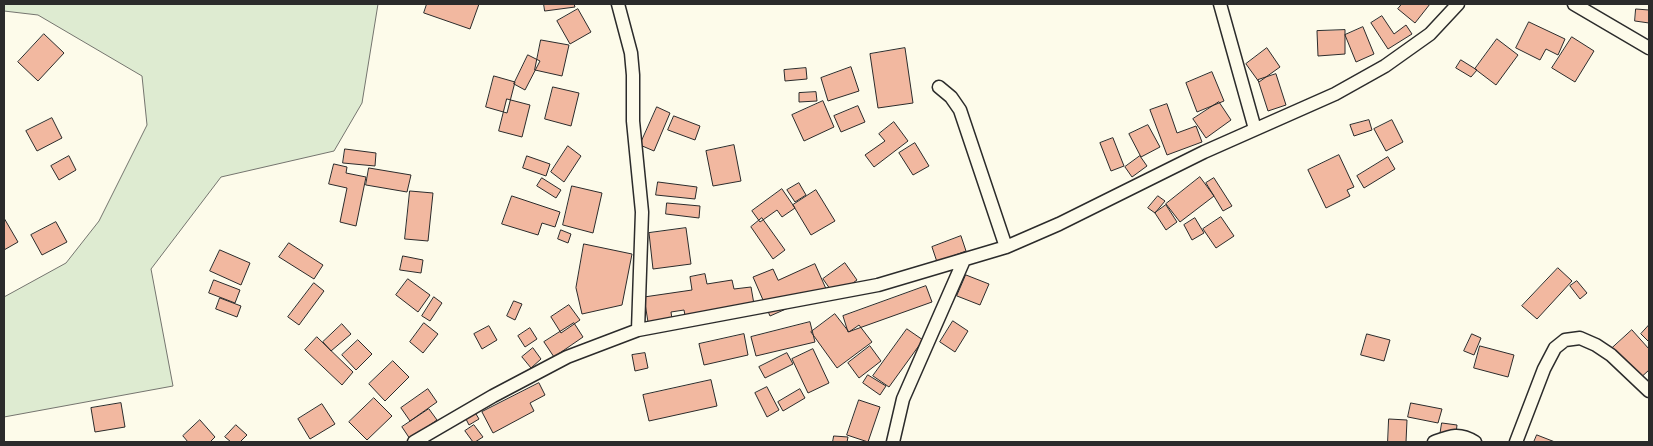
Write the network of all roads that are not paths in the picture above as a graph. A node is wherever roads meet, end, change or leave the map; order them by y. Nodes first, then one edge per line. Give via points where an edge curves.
1 (618, 4) edge
2 (1220, 4) edge
3 (1458, 4) edge
4 (1574, 4) edge
5 (1649, 48) edge
6 (939, 87) dead end
7 (1255, 129) junction
8 (1006, 247) junction
9 (964, 260) junction
10 (638, 330) junction
11 (1649, 391) edge
12 (414, 442) edge
13 (893, 442) edge
14 (1434, 442) edge
15 (1475, 442) edge
16 (1516, 442) edge

1 - 10 street via 631,53 633,121 642,212
2 - 7 street
3 - 7 street via 1430,34 1385,66 1335,94
4 - 5 street
6 - 8 street via 960,110
7 - 8 street
8 - 9 street
9 - 10 street via 878,285
9 - 13 street via 903,399
10 - 12 street via 567,357
11 - 16 street via 1596,345 1580,338 1565,340 1555,348 1544,369
14 - 15 street via 1450,436 1465,436

